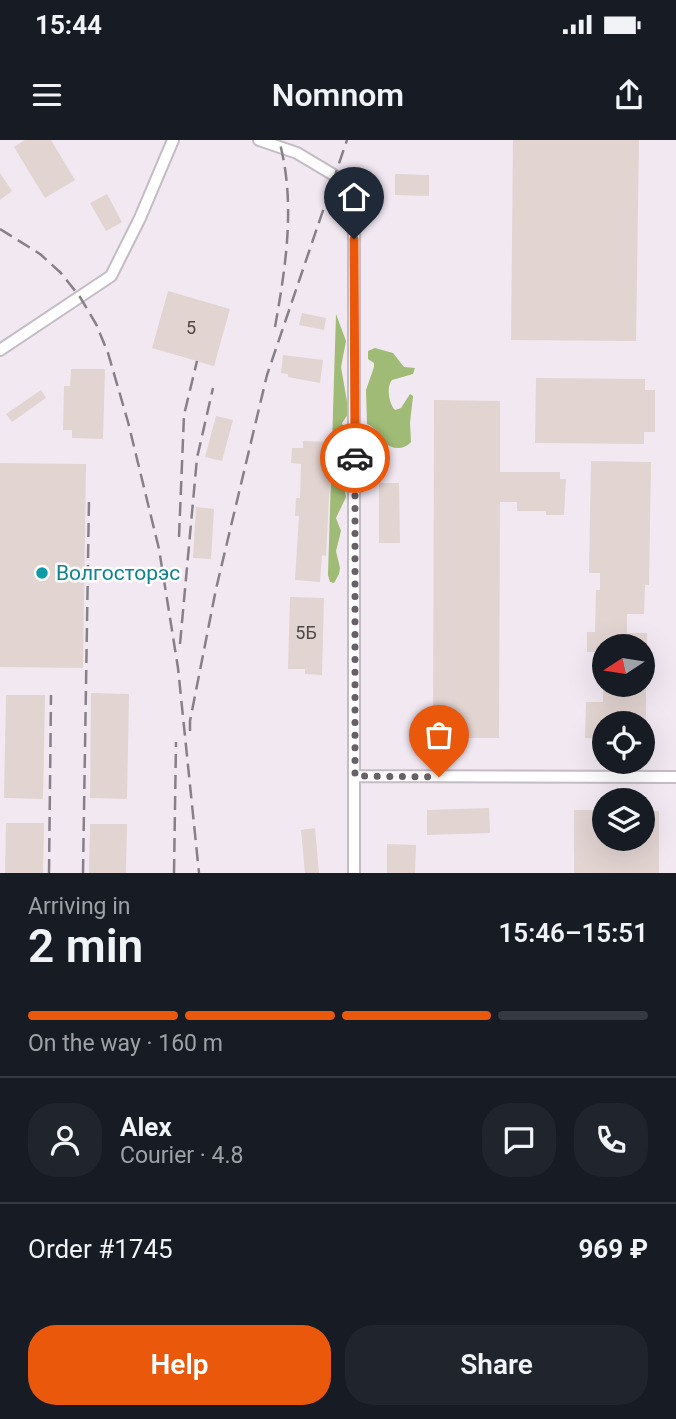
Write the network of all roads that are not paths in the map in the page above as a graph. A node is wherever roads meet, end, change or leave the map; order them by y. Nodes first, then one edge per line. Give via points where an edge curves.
1 (173, 140) edge
2 (259, 140) edge
3 (301, 140) edge
4 (297, 153) junction
5 (0, 350) edge
6 (355, 776) junction
7 (676, 777) edge
8 (354, 873) edge

1 - 5 street via 111,276
2 - 4 street
3 - 4 street
4 - 6 street via 354,187
6 - 7 street
6 - 8 street

